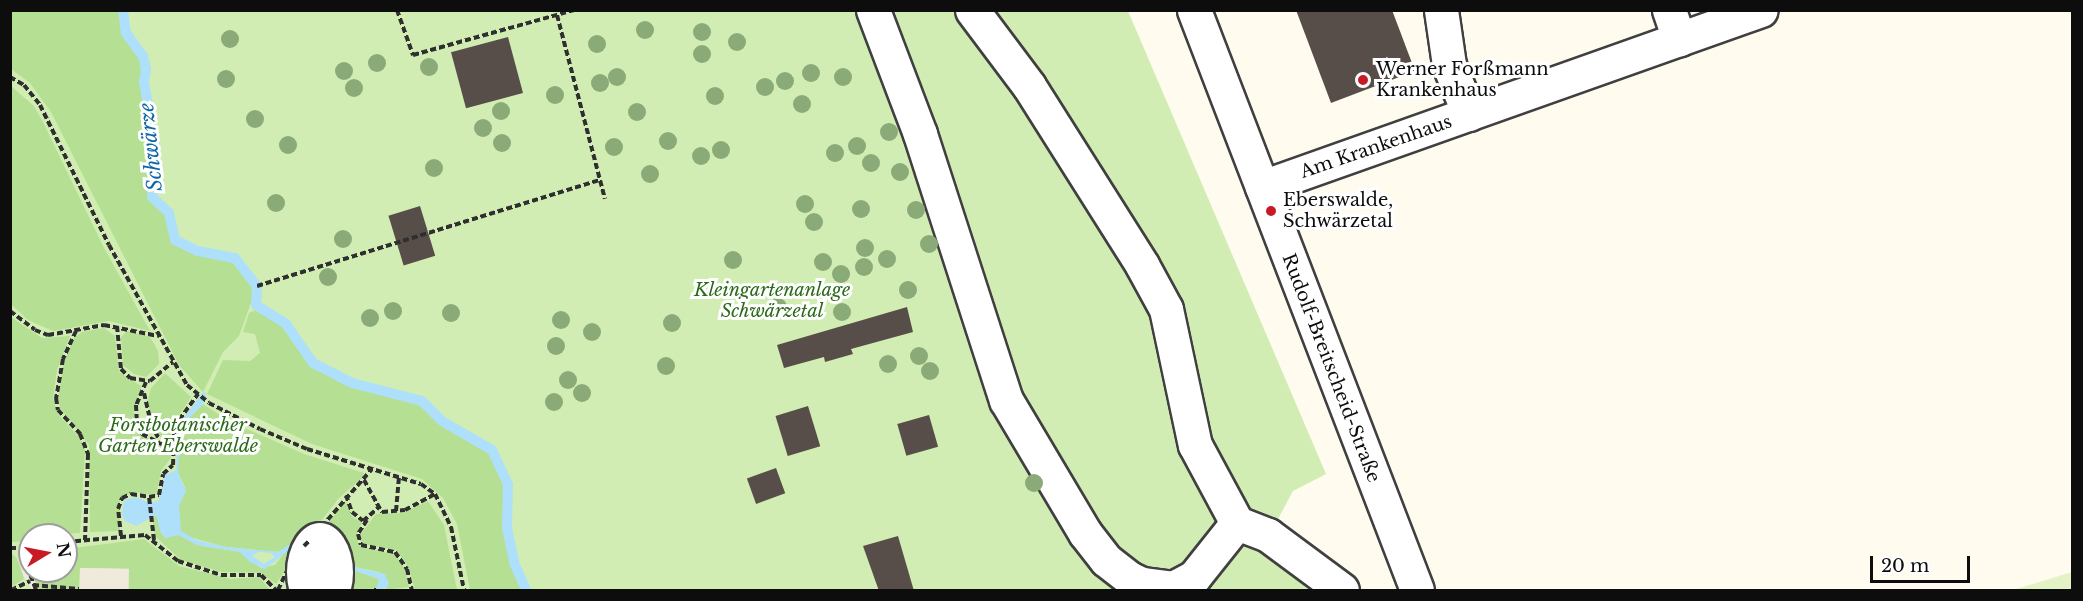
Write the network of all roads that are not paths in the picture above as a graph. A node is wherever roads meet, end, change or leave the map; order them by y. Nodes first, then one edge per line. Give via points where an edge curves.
1 (873, 10) edge
2 (972, 10) edge
3 (1194, 10) edge
4 (1441, 10) edge
5 (1761, 10) edge
6 (1674, 25) edge
7 (1468, 114) junction
8 (1262, 187) junction
9 (1237, 523) junction
10 (1342, 591) edge
11 (1417, 591) edge

1 - 9 street via 920,134 1006,400 1085,532 1106,560 1129,578 1173,588 1194,577
2 - 9 street via 1029,86 1143,265 1166,309 1195,445
3 - 8 street, Rudolf-Breitscheid-Straße
4 - 7 street via 1449,65
5 - 6 street, Am Krankenhaus
6 - 7 street, Am Krankenhaus
7 - 8 street, Am Krankenhaus
8 - 11 street, Rudolf-Breitscheid-Straße
9 - 10 street via 1268,535

